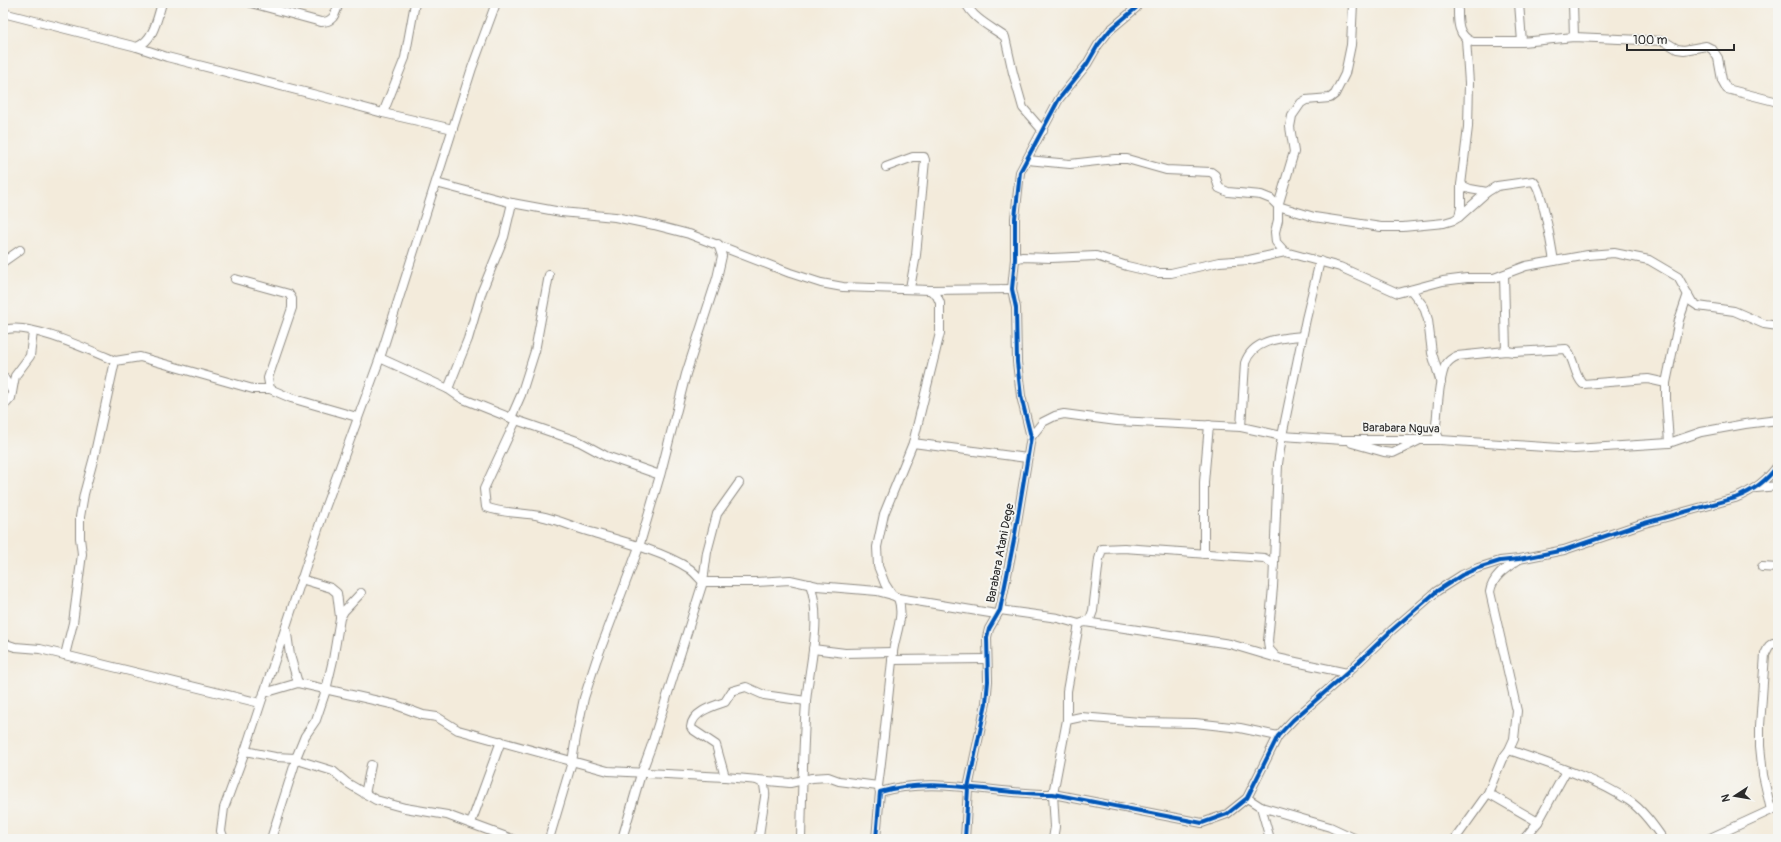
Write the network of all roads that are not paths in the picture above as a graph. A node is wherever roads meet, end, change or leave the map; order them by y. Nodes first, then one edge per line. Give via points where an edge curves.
1 (162, 3) edge
2 (251, 3) edge
3 (339, 3) edge
4 (415, 3) edge
5 (496, 3) edge
6 (966, 3) edge
7 (1138, 3) edge
8 (1353, 3) edge
9 (1458, 3) edge
10 (1519, 3) edge
11 (1573, 3) edge
12 (3, 13) edge
13 (1574, 37) junction
14 (1466, 39) junction
15 (1522, 42) junction
16 (137, 47) junction
17 (1778, 102) edge
18 (383, 113) junction
19 (453, 129) junction
20 (1043, 131) junction
21 (1027, 160) junction
22 (886, 167) dead end
23 (436, 183) junction
24 (1461, 185) junction
25 (1487, 192) junction
26 (512, 203) junction
27 (1278, 206) junction
28 (1459, 217) junction
29 (718, 244) junction
30 (727, 248) junction
31 (20, 250) dead end
32 (1284, 252) junction
33 (722, 256) junction
34 (1015, 259) junction
35 (1320, 261) junction
36 (1554, 261) junction
37 (3, 262) edge
38 (549, 275) dead end
39 (1504, 275) junction
40 (235, 279) dead end
41 (910, 288) junction
42 (1012, 289) junction
43 (930, 290) junction
44 (1411, 290) junction
45 (1688, 294) junction
46 (1778, 326) edge
47 (3, 331) edge
48 (33, 332) junction
49 (1302, 336) junction
50 (1506, 350) junction
51 (380, 358) junction
52 (115, 361) junction
53 (3, 376) edge
54 (1666, 383) junction
55 (1441, 384) junction
56 (270, 389) junction
57 (448, 389) junction
58 (12, 392) junction
59 (3, 407) edge
60 (358, 417) junction
61 (513, 419) junction
62 (1778, 420) edge
63 (1209, 425) junction
64 (1241, 427) junction
65 (1282, 436) junction
66 (1031, 437) junction
67 (1343, 440) junction
68 (1420, 440) junction
69 (1440, 440) junction
70 (913, 443) junction
71 (1669, 443) junction
72 (1027, 458) junction
73 (1778, 466) edge
74 (660, 475) junction
75 (1770, 477) junction
76 (739, 483) dead end
77 (1778, 486) edge
78 (1756, 488) junction
79 (639, 547) junction
80 (1274, 553) junction
81 (1204, 554) junction
82 (1264, 558) junction
83 (1519, 559) junction
84 (1274, 564) junction
85 (1762, 567) dead end
86 (1778, 567) edge
87 (301, 579) junction
88 (703, 582) junction
89 (810, 584) junction
90 (361, 593) dead end
91 (895, 597) junction
92 (998, 612) junction
93 (340, 618) junction
94 (1082, 623) junction
95 (286, 624) junction
96 (3, 643) edge
97 (1778, 645) edge
98 (813, 650) junction
99 (65, 655) junction
100 (893, 656) junction
101 (1277, 658) junction
102 (986, 659) junction
103 (1347, 674) junction
104 (298, 683) junction
105 (326, 690) junction
106 (264, 693) junction
107 (806, 701) junction
108 (260, 703) junction
109 (1067, 720) junction
110 (1278, 736) junction
111 (501, 741) junction
112 (1509, 750) junction
113 (245, 751) junction
114 (295, 760) junction
115 (572, 762) junction
116 (371, 764) dead end
117 (1566, 771) junction
118 (641, 774) junction
119 (725, 777) junction
120 (756, 779) junction
121 (802, 780) junction
122 (968, 788) junction
123 (879, 789) junction
124 (1488, 793) junction
125 (365, 794) junction
126 (1053, 794) junction
127 (1247, 798) junction
128 (1261, 807) junction
129 (1774, 808) edge
130 (1538, 822) junction
131 (471, 824) junction
132 (224, 839) edge
133 (271, 839) edge
134 (512, 839) edge
135 (549, 839) edge
136 (622, 839) edge
137 (759, 839) edge
138 (801, 839) edge
139 (876, 839) edge
140 (965, 839) edge
141 (1053, 839) edge
142 (1270, 839) edge
143 (1356, 839) edge
144 (1455, 839) edge
145 (1524, 839) edge
146 (1662, 839) edge
147 (1708, 839) edge

1 - 16 street via 150,37
2 - 3 street via 328,22 333,19
4 - 18 street via 406,58
5 - 19 street
6 - 20 street via 968,9 978,18 1005,37 1012,73 1023,108
7 - 20 street via 1098,45 1087,64 1059,99
8 - 27 street via 1351,45 1345,74 1335,94 1330,98 1306,100 1292,116 1290,127 1294,152
9 - 14 street via 1460,33
10 - 15 street
11 - 13 street
12 - 16 street
13 - 15 street
13 - 17 street via 1664,42 1684,50 1706,46 1712,49 1718,58 1722,80 1727,89
14 - 15 street via 1473,42
14 - 24 street via 1469,98
16 - 18 street
18 - 19 street
19 - 23 street
20 - 21 street
21 - 27 street via 1070,164 1127,159 1166,170 1212,172 1219,188 1240,194 1261,195 1271,199
21 - 34 street via 1020,172 1017,192
22 - 41 street via 913,157 924,157 925,160 916,255
23 - 26 street
23 - 51 street
24 - 25 street
24 - 28 street
25 - 28 street
25 - 36 street via 1505,184 1532,181 1535,183 1542,200
26 - 29 street via 561,212 615,217 689,234
26 - 57 street via 504,236
27 - 28 street via 1314,217 1381,227 1444,223
27 - 32 street via 1276,242
29 - 30 street
29 - 33 street
30 - 33 street
30 - 41 street via 821,283 843,287
31 - 37 street
32 - 34 street via 1249,260 1219,262 1171,273 1157,273 1096,256
32 - 35 street
33 - 74 street via 686,374
34 - 42 street
35 - 44 street via 1340,267 1398,294
35 - 49 street
36 - 39 street via 1526,266
36 - 45 street via 1614,253 1649,260 1678,277
38 - 61 street via 535,351
39 - 44 street via 1494,278 1443,281
39 - 50 street
40 - 56 street via 289,294 292,299 292,308 268,378
41 - 43 street
42 - 43 street
42 - 66 street via 1016,308 1020,389
43 - 70 street via 937,296 940,304 940,333
44 - 55 street via 1424,307 1432,353
45 - 46 street via 1692,302 1698,306 1734,311 1764,324
45 - 54 street via 1679,320
47 - 48 street via 12,328
48 - 52 street via 77,344
48 - 58 street via 30,356 15,376
49 - 64 street via 1273,339 1253,349 1247,357
49 - 65 street
50 - 54 street via 1514,352 1566,349 1578,379 1583,384 1648,378
50 - 55 street via 1450,359 1445,366
51 - 57 street
51 - 60 street
52 - 56 street via 140,357 253,389
52 - 99 street via 80,517 82,554 73,623
53 - 58 street
54 - 71 street
55 - 69 street via 1436,425
56 - 60 street
57 - 61 street via 462,398
58 - 59 street via 9,402
60 - 87 street
61 - 74 street via 580,442 606,456
61 - 79 street via 484,489 486,507 553,518
62 - 71 street, Barabara Nguva via 1702,432
63 - 64 street, Barabara Nguva
63 - 66 street, Barabara Nguva via 1117,421 1064,414 1043,422
63 - 81 street via 1204,482
64 - 65 street, Barabara Nguva
65 - 67 street, Barabara Nguva
65 - 80 street via 1278,464
66 - 72 street, Barabara Atani Dege
67 - 68 street, Barabara Nguva
67 - 68 street via 1393,453
68 - 69 street, Barabara Nguva
69 - 71 street, Barabara Nguva via 1574,449
70 - 72 street
70 - 91 street via 884,514 877,547 878,566 885,584
72 - 92 street, Barabara Atani Dege via 1014,540
73 - 75 street
74 - 79 street
75 - 77 street
75 - 78 street
76 - 88 street via 717,514 707,552
77 - 78 street
78 - 83 street via 1735,498 1641,524 1585,544
79 - 88 street via 669,558 690,570
79 - 115 street via 584,698
80 - 82 street
80 - 84 street
81 - 82 street
81 - 94 street via 1124,548 1102,549 1093,611 1090,619
82 - 84 street
83 - 103 street via 1500,561 1478,568 1440,589 1392,630
83 - 112 street via 1491,583 1490,592 1517,711 1514,739
84 - 101 street via 1268,641 1269,650
85 - 86 street
87 - 93 street via 331,588 337,593
87 - 95 street
88 - 89 street via 790,580
88 - 118 street
89 - 91 street via 877,591
89 - 98 street via 815,617
90 - 93 street
91 - 92 street
91 - 100 street via 900,611
92 - 94 street
92 - 102 street, Barabara Atani Dege via 989,629
93 - 105 street
94 - 101 street via 1230,644
94 - 109 street via 1067,691
95 - 104 street via 290,655
95 - 106 street
96 - 99 street
97 - 129 street via 1773,643 1766,654 1760,726 1763,775
98 - 100 street
98 - 107 street
99 - 108 street
100 - 102 street
100 - 123 street
101 - 103 street
102 - 122 street, Barabara Atani Dege via 986,703
103 - 110 street
104 - 105 street
104 - 106 street
105 - 111 street via 396,705 423,715 437,717 458,730
105 - 114 street via 316,720 305,736
106 - 108 street
107 - 119 street via 764,695 740,687 732,691 725,702 693,719 692,729 716,745
107 - 121 street
108 - 113 street
109 - 110 street via 1081,717 1195,723 1240,728
109 - 126 street
110 - 127 street
111 - 115 street
111 - 131 street
112 - 117 street
112 - 124 street via 1502,759
113 - 114 street
113 - 132 street via 224,808 221,831
114 - 125 street via 333,771
114 - 133 street
115 - 118 street via 608,771
115 - 135 street
116 - 125 street
117 - 130 street
117 - 146 street via 1629,800
118 - 119 street
118 - 136 street
119 - 120 street
120 - 121 street via 790,783
120 - 137 street via 764,784 766,796
121 - 123 street via 828,777
121 - 138 street
122 - 123 street via 915,785
122 - 126 street via 1031,795
122 - 140 street, Barabara Atani Dege
123 - 139 street
124 - 130 street
124 - 144 street
125 - 131 street via 390,805 447,815
126 - 127 street via 1202,823 1227,814
126 - 141 street
127 - 128 street
128 - 142 street
128 - 143 street via 1330,826
129 - 147 street
130 - 145 street
131 - 134 street

